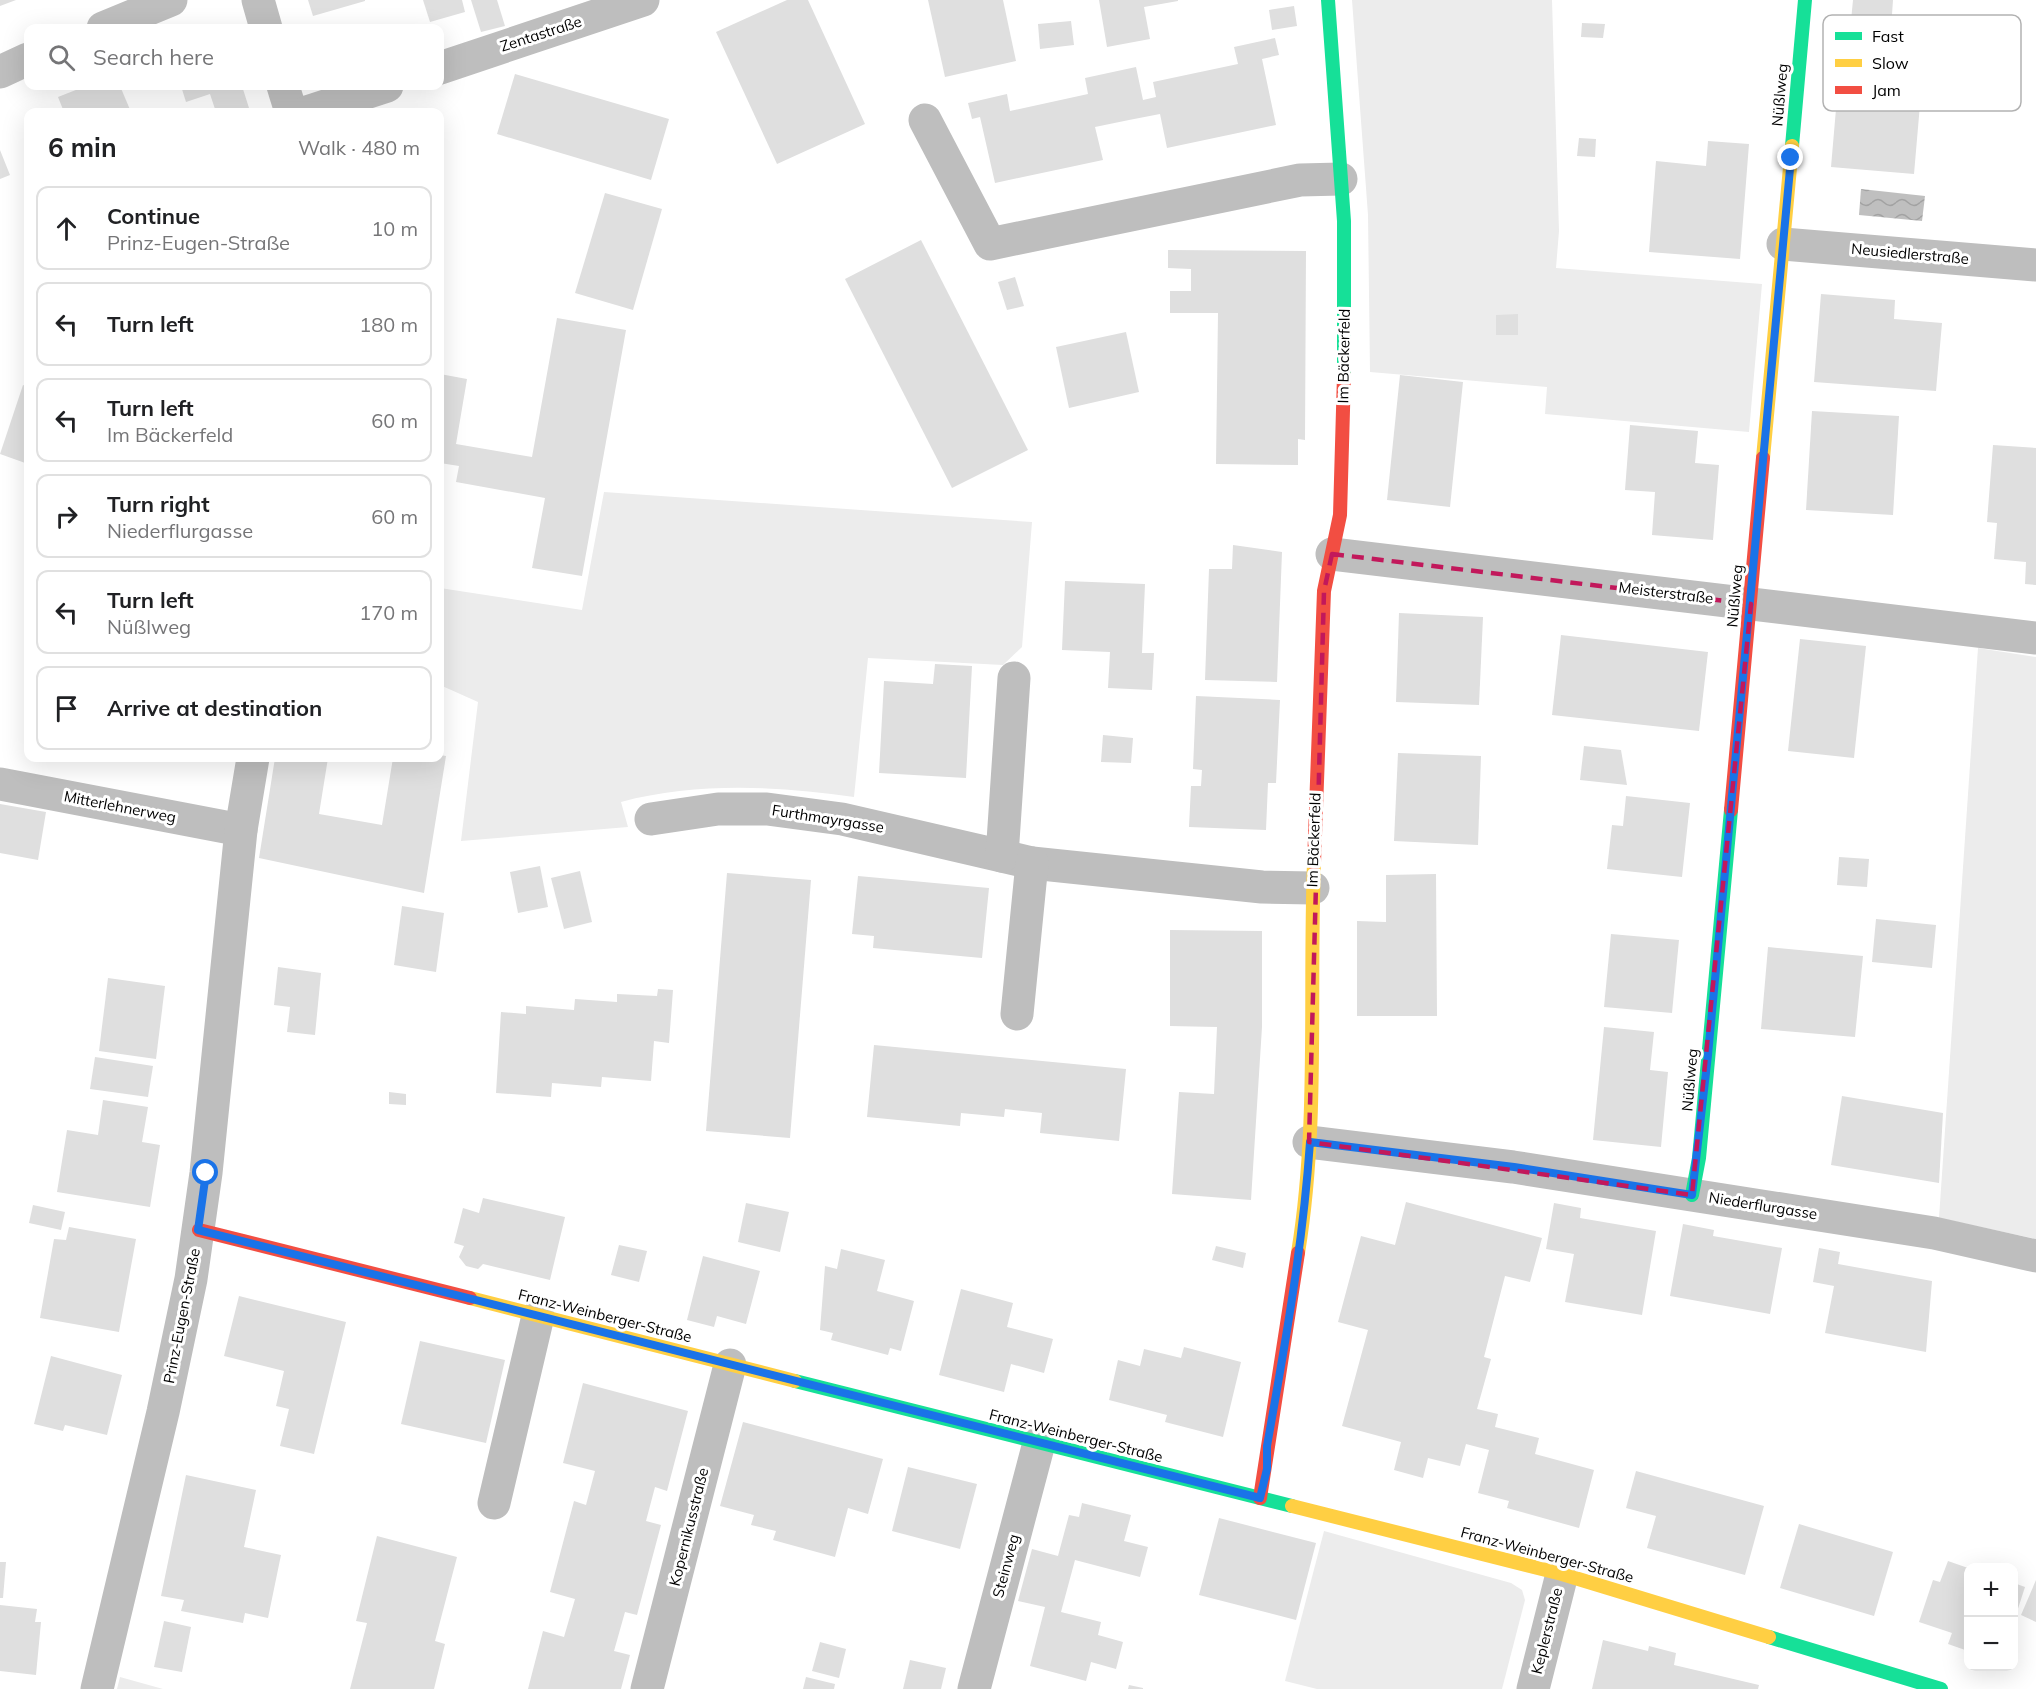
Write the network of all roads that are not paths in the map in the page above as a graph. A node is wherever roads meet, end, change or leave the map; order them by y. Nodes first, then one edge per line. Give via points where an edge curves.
1 (171, 0) edge
2 (258, 0) edge
3 (643, 0) edge
4 (1328, 0) edge
5 (1805, 0) edge
6 (113, 24) edge
7 (265, 24) edge
8 (24, 61) edge
9 (444, 67) edge
10 (0, 72) edge
11 (284, 90) edge
12 (375, 90) edge
13 (290, 108) edge
14 (318, 108) edge
15 (924, 120) dead end
16 (1341, 179) junction
17 (1783, 244) junction
18 (2036, 265) edge
19 (1332, 554) junction
20 (1751, 604) junction
21 (2036, 638) edge
22 (1014, 678) dead end
23 (252, 762) edge
24 (0, 784) edge
25 (651, 819) dead end
26 (241, 830) junction
27 (1017, 859) junction
28 (1312, 888) junction
29 (1017, 1014) dead end
30 (1310, 1142) junction
31 (1692, 1195) junction
32 (198, 1230) junction
33 (2036, 1256) edge
34 (538, 1316) junction
35 (730, 1365) junction
36 (1039, 1443) junction
37 (1260, 1498) junction
38 (494, 1503) dead end
39 (1562, 1574) junction
40 (97, 1689) edge
41 (647, 1689) edge
42 (974, 1689) edge
43 (1533, 1689) edge
44 (1941, 1689) edge

1 - 6 street
2 - 7 street
3 - 9 street, Zentastraße
4 - 16 street, Im Bäckerfeld
5 - 17 street, Nüßlweg
8 - 10 street
11 - 13 street
12 - 14 street
15 - 16 street via 990,244 1300,180
16 - 19 street, Im Bäckerfeld via 1345,356 1340,515
17 - 18 street, Neusiedlerstraße
17 - 20 street, Nüßlweg
19 - 20 street, Meisterstraße
19 - 28 street, Im Bäckerfeld via 1324,591
20 - 21 street, Meisterstraße
20 - 31 street, Nüßlweg via 1700,1147
22 - 27 street
23 - 26 street, Prinz-Eugen-Straße
24 - 26 street, Mitterlehnerweg
25 - 27 street, Furthmayrgasse via 718,809 767,809 842,819
26 - 32 street, Prinz-Eugen-Straße
27 - 28 street, Furthmayrgasse via 1262,887
27 - 29 street
28 - 30 street, Im Bäckerfeld
30 - 31 street, Niederflurgasse via 1502,1165
30 - 37 street, Im Bäckerfeld via 1295,1288
31 - 33 street, Niederflurgasse via 1934,1233
32 - 34 street, Franz-Weinberger-Straße
32 - 40 street, Prinz-Eugen-Straße via 163,1412
34 - 35 street, Franz-Weinberger-Straße
34 - 38 street
35 - 36 street, Franz-Weinberger-Straße
35 - 41 street, Kopernikusstraße
36 - 37 street, Franz-Weinberger-Straße
36 - 42 street, Steinweg
37 - 39 street, Franz-Weinberger-Straße
39 - 43 street, Keplerstraße
39 - 44 street, Franz-Weinberger-Straße

